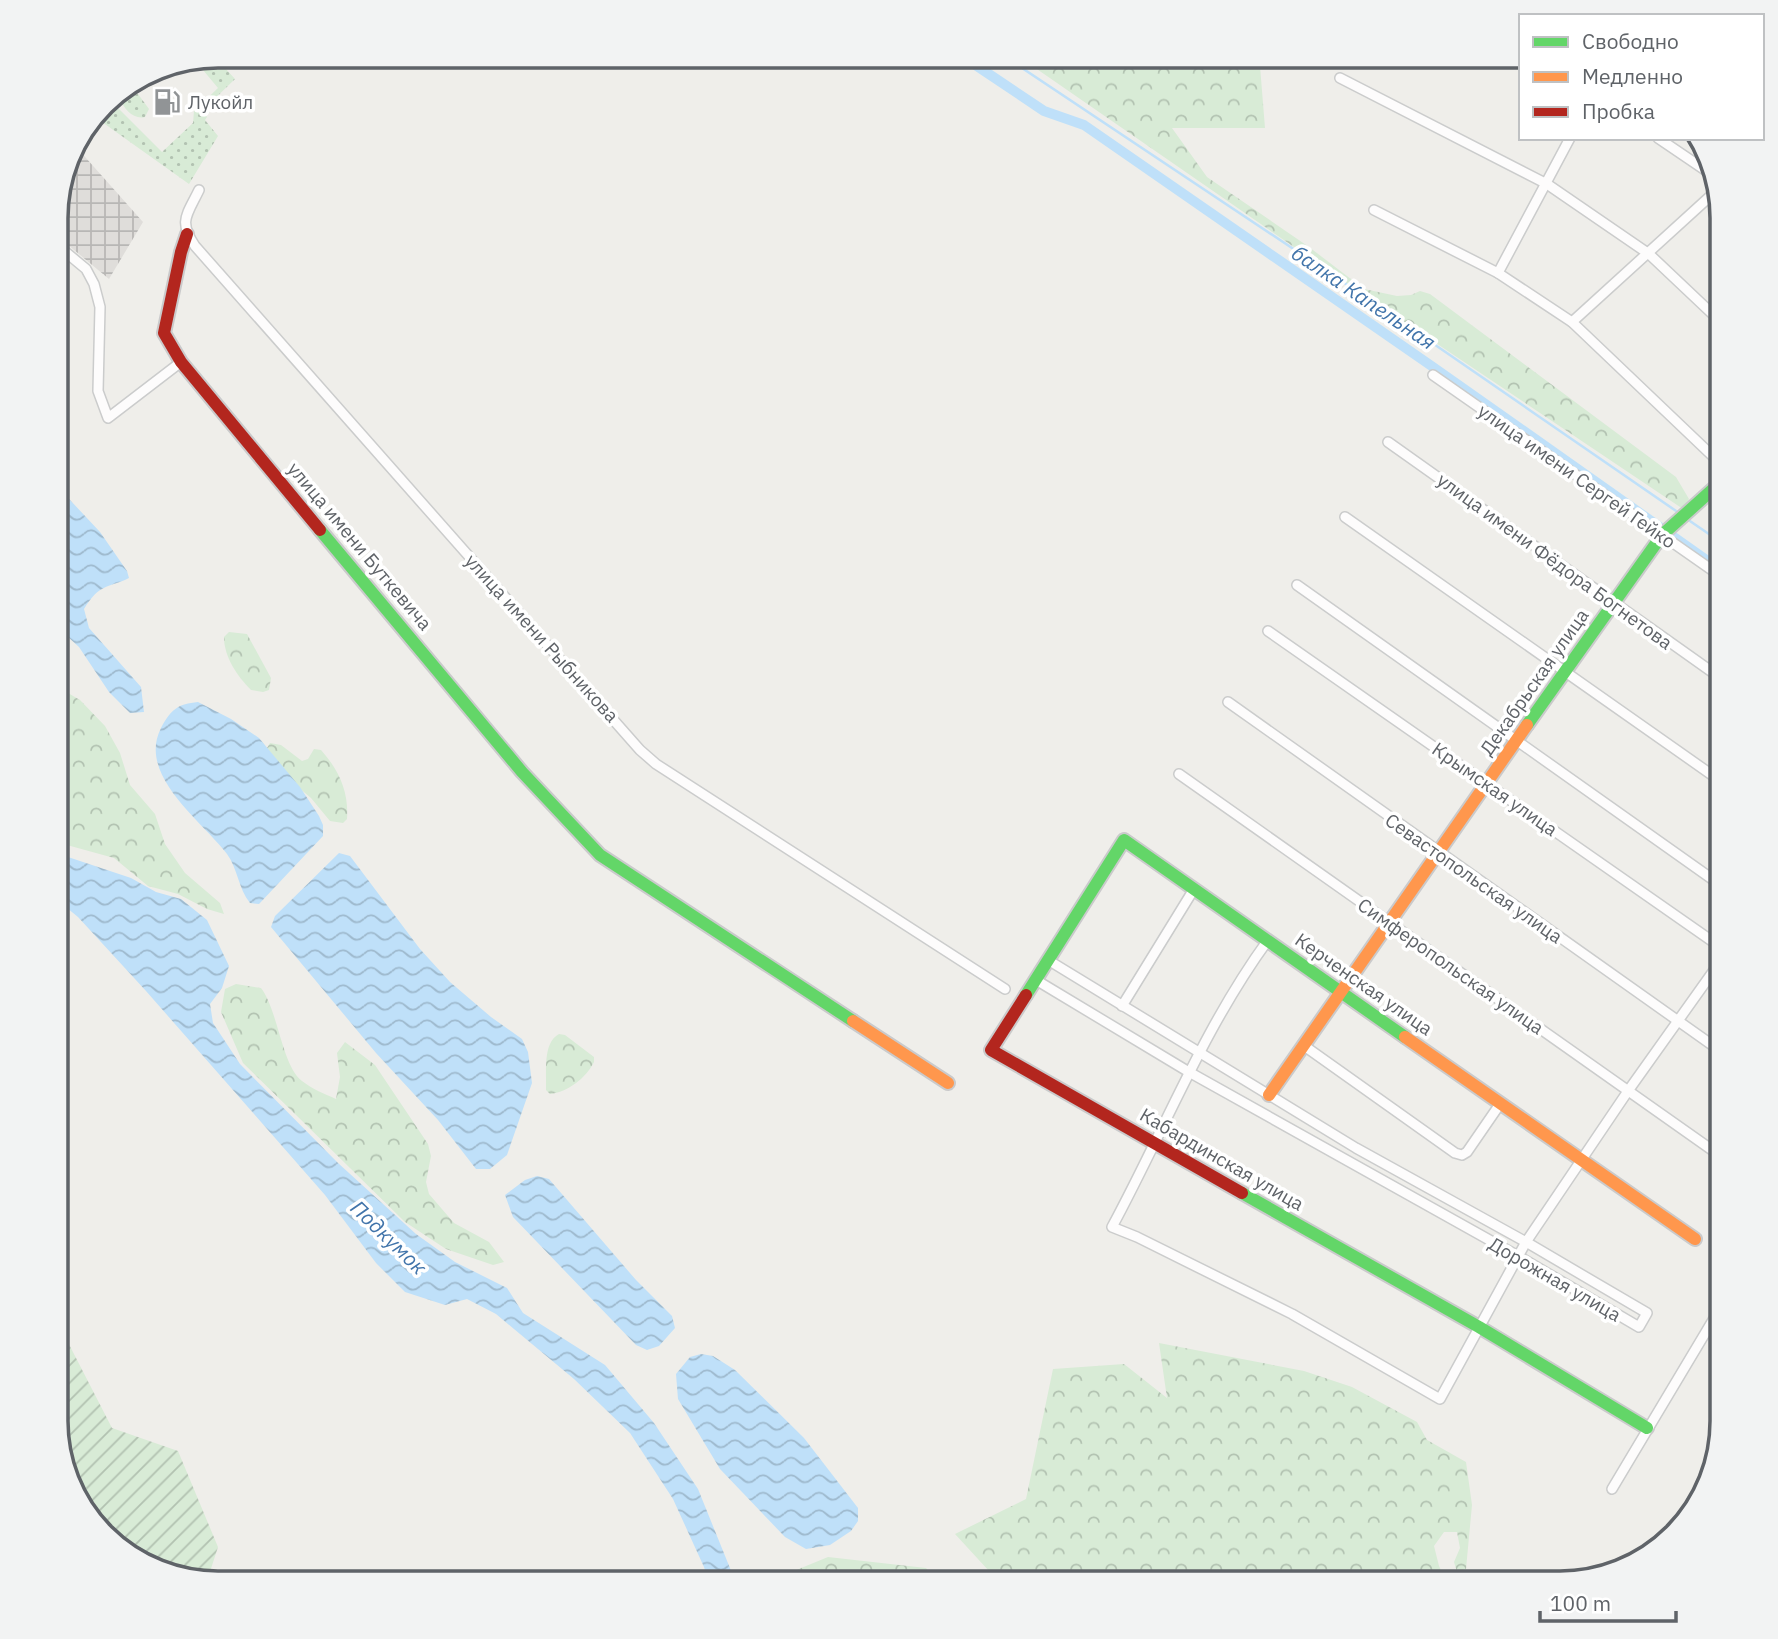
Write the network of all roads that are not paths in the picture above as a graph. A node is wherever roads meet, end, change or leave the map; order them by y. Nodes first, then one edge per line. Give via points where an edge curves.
1 (1340, 78) dead end
2 (1569, 140) edge
3 (1661, 140) edge
4 (1701, 167) edge
5 (1547, 184) junction
6 (199, 190) dead end
7 (1708, 198) edge
8 (1374, 210) dead end
9 (187, 234) junction
10 (1648, 254) junction
11 (69, 255) edge
12 (1498, 272) junction
13 (1709, 311) edge
14 (1572, 322) junction
15 (181, 362) junction
16 (1433, 375) dead end
17 (1388, 442) dead end
18 (1709, 453) edge
19 (1709, 492) edge
20 (1345, 517) dead end
21 (1662, 535) junction
22 (1709, 568) edge
23 (1297, 585) dead end
24 (1613, 603) junction
25 (1268, 631) dead end
26 (1709, 670) edge
27 (1564, 673) junction
28 (1228, 702) dead end
29 (1516, 741) junction
30 (1709, 773) edge
31 (1179, 775) dead end
32 (1485, 783) junction
33 (1124, 840) joint
34 (1437, 851) junction
35 (1710, 877) edge
36 (1194, 888) junction
37 (1389, 922) junction
38 (1710, 938) edge
39 (1268, 940) junction
40 (1048, 960) junction
41 (1710, 976) edge
42 (1036, 980) junction
43 (1006, 989) dead end
44 (1341, 992) junction
45 (1122, 1006) junction
46 (1677, 1022) junction
47 (1710, 1044) edge
48 (1303, 1045) junction
49 (1198, 1052) junction
50 (1189, 1072) junction
51 (948, 1083) dead end
52 (1628, 1091) junction
53 (1269, 1096) junction
54 (1500, 1104) junction
55 (1155, 1143) junction
56 (1710, 1148) edge
57 (1581, 1160) junction
58 (1695, 1239) dead end
59 (1526, 1242) junction
60 (1518, 1256) junction
61 (1710, 1325) edge
62 (1479, 1327) junction
63 (1647, 1427) junction
64 (1612, 1489) dead end

1 - 5 street
2 - 5 street
3 - 4 street
5 - 10 street
5 - 12 street
6 - 9 street via 184,222
7 - 10 street
8 - 12 street
9 - 15 street, улица имени Буткевича via 164,333
9 - 43 street, улица имени Рыбникова via 656,764
10 - 13 street
10 - 14 street
11 - 15 street via 86,269 100,307 97,391 108,418
12 - 14 street
14 - 18 street
15 - 51 street, улица имени Буткевича via 522,772 600,855
16 - 21 street, улица имени Сергей Гейко
17 - 24 street, улица имени Фёдора Богнетова
19 - 21 street, Декабрьская улица
20 - 27 street
21 - 22 street, улица имени Сергей Гейко
21 - 24 street, Декабрьская улица
23 - 29 street
24 - 26 street, улица имени Фёдора Богнетова
24 - 27 street, Декабрьская улица
25 - 32 street, Крымская улица
27 - 29 street, Декабрьская улица
27 - 30 street
28 - 34 street, Севастопольская улица
29 - 32 street, Декабрьская улица
29 - 35 street
31 - 37 street, Симферопольская улица
32 - 34 street, Декабрьская улица
32 - 38 street, Крымская улица
33 - 36 street, Керченская улица
33 - 40 street, Кабардинская улица
34 - 37 street, Декабрьская улица
34 - 46 street, Севастопольская улица
36 - 39 street, Керченская улица
36 - 45 street
37 - 44 street, Декабрьская улица
37 - 52 street, Симферопольская улица
39 - 44 street, Керченская улица
39 - 49 street
40 - 42 street, Кабардинская улица
40 - 45 street, Дорожная улица
41 - 46 street
42 - 50 street, Дорожная улица
42 - 55 street, Кабардинская улица via 991,1050
44 - 48 street, Декабрьская улица
44 - 54 street, Керченская улица
45 - 49 street, Дорожная улица
46 - 47 street, Севастопольская улица
46 - 52 street
48 - 53 street, Декабрьская улица
48 - 54 street via 1462,1155
49 - 50 street
49 - 53 street, Дорожная улица
50 - 55 street
50 - 60 street, Дорожная улица
52 - 56 street, Симферопольская улица
52 - 57 street
53 - 59 street, Дорожная улица
54 - 57 street, Керченская улица
55 - 62 street, Кабардинская улица
55 - 62 street via 1112,1227 1292,1314 1440,1399
57 - 58 street, Керченская улица
57 - 59 street
59 - 60 street
59 - 60 street, Дорожная улица via 1647,1313 1639,1327
60 - 62 street
61 - 63 street
62 - 63 street, Кабардинская улица
63 - 64 street

